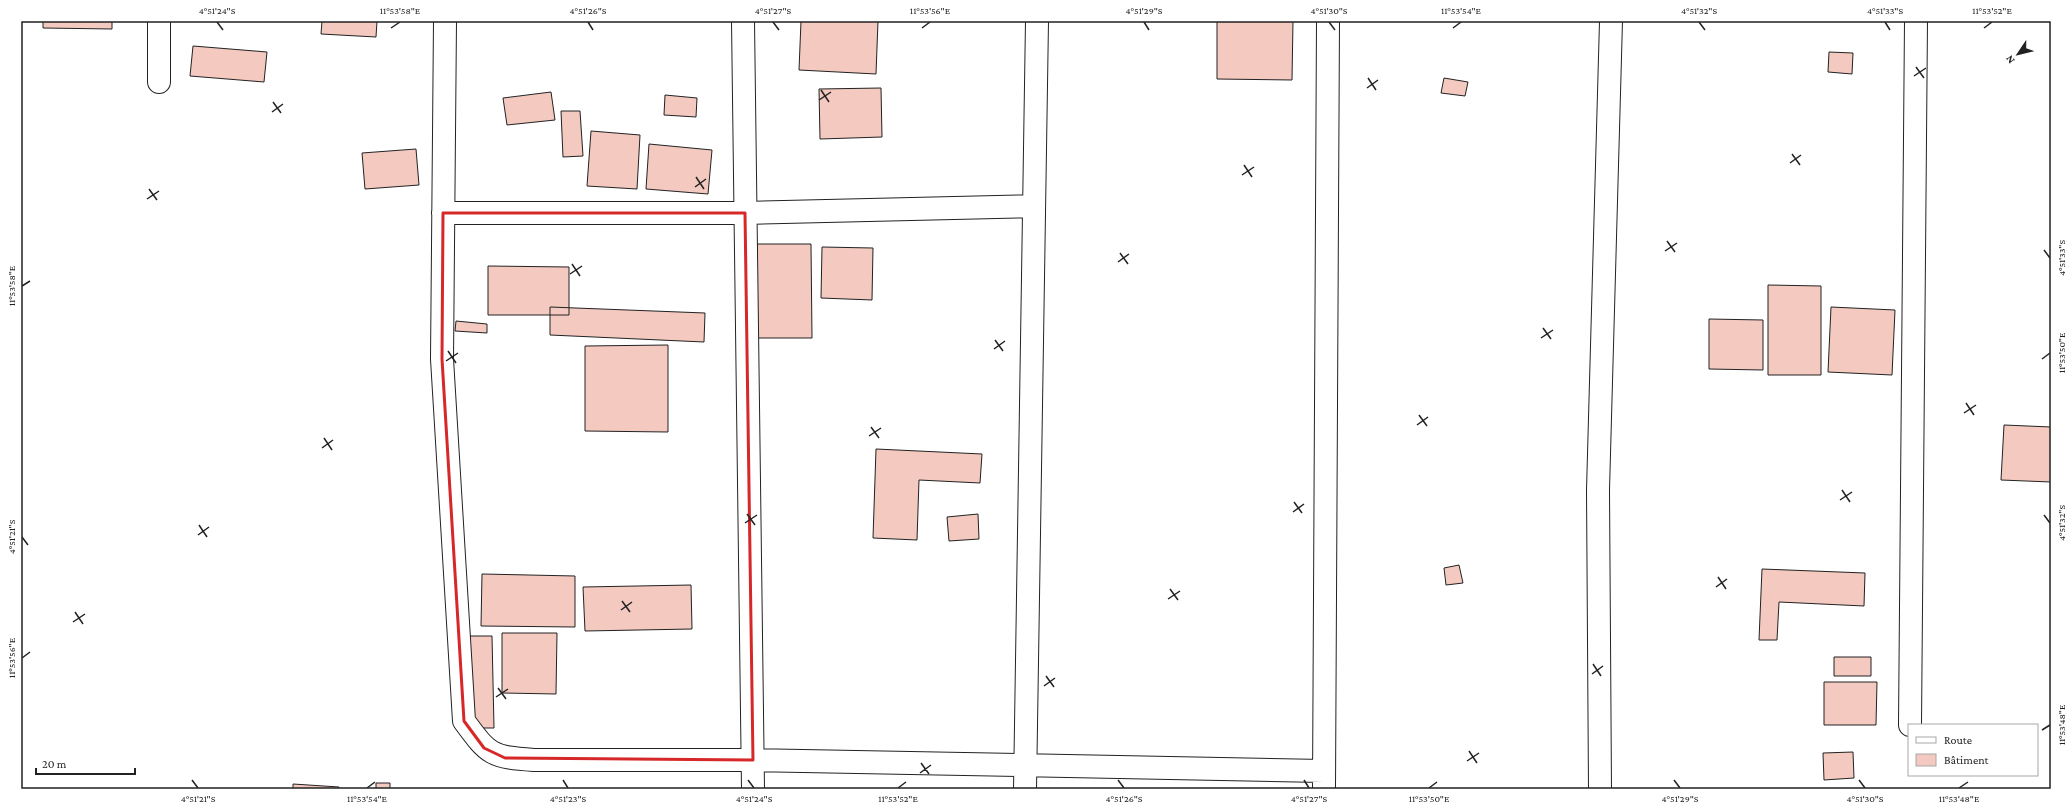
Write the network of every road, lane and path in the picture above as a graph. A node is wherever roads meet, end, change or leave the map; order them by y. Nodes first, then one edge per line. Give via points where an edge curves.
1 (160, 21) edge
2 (445, 21) edge
3 (743, 21) edge
4 (1037, 21) edge
5 (1328, 21) edge
6 (1611, 21) edge
7 (1916, 21) edge
8 (159, 82) dead end
9 (1034, 206) junction
10 (443, 213) junction
11 (745, 213) junction
12 (1910, 724) edge
13 (753, 760) junction
14 (1025, 764) junction
15 (1324, 780) edge
16 (753, 789) edge
17 (1025, 789) edge
18 (1600, 789) edge

1 - 8 street
2 - 10 street
3 - 11 street
4 - 9 street
5 - 15 street
6 - 18 street via 1598,490
7 - 12 street
9 - 11 street
9 - 14 street
10 - 11 street
10 - 13 street via 442,359 464,721 484,748 505,758
11 - 13 street
13 - 14 street
13 - 16 street
14 - 15 street
14 - 17 street

